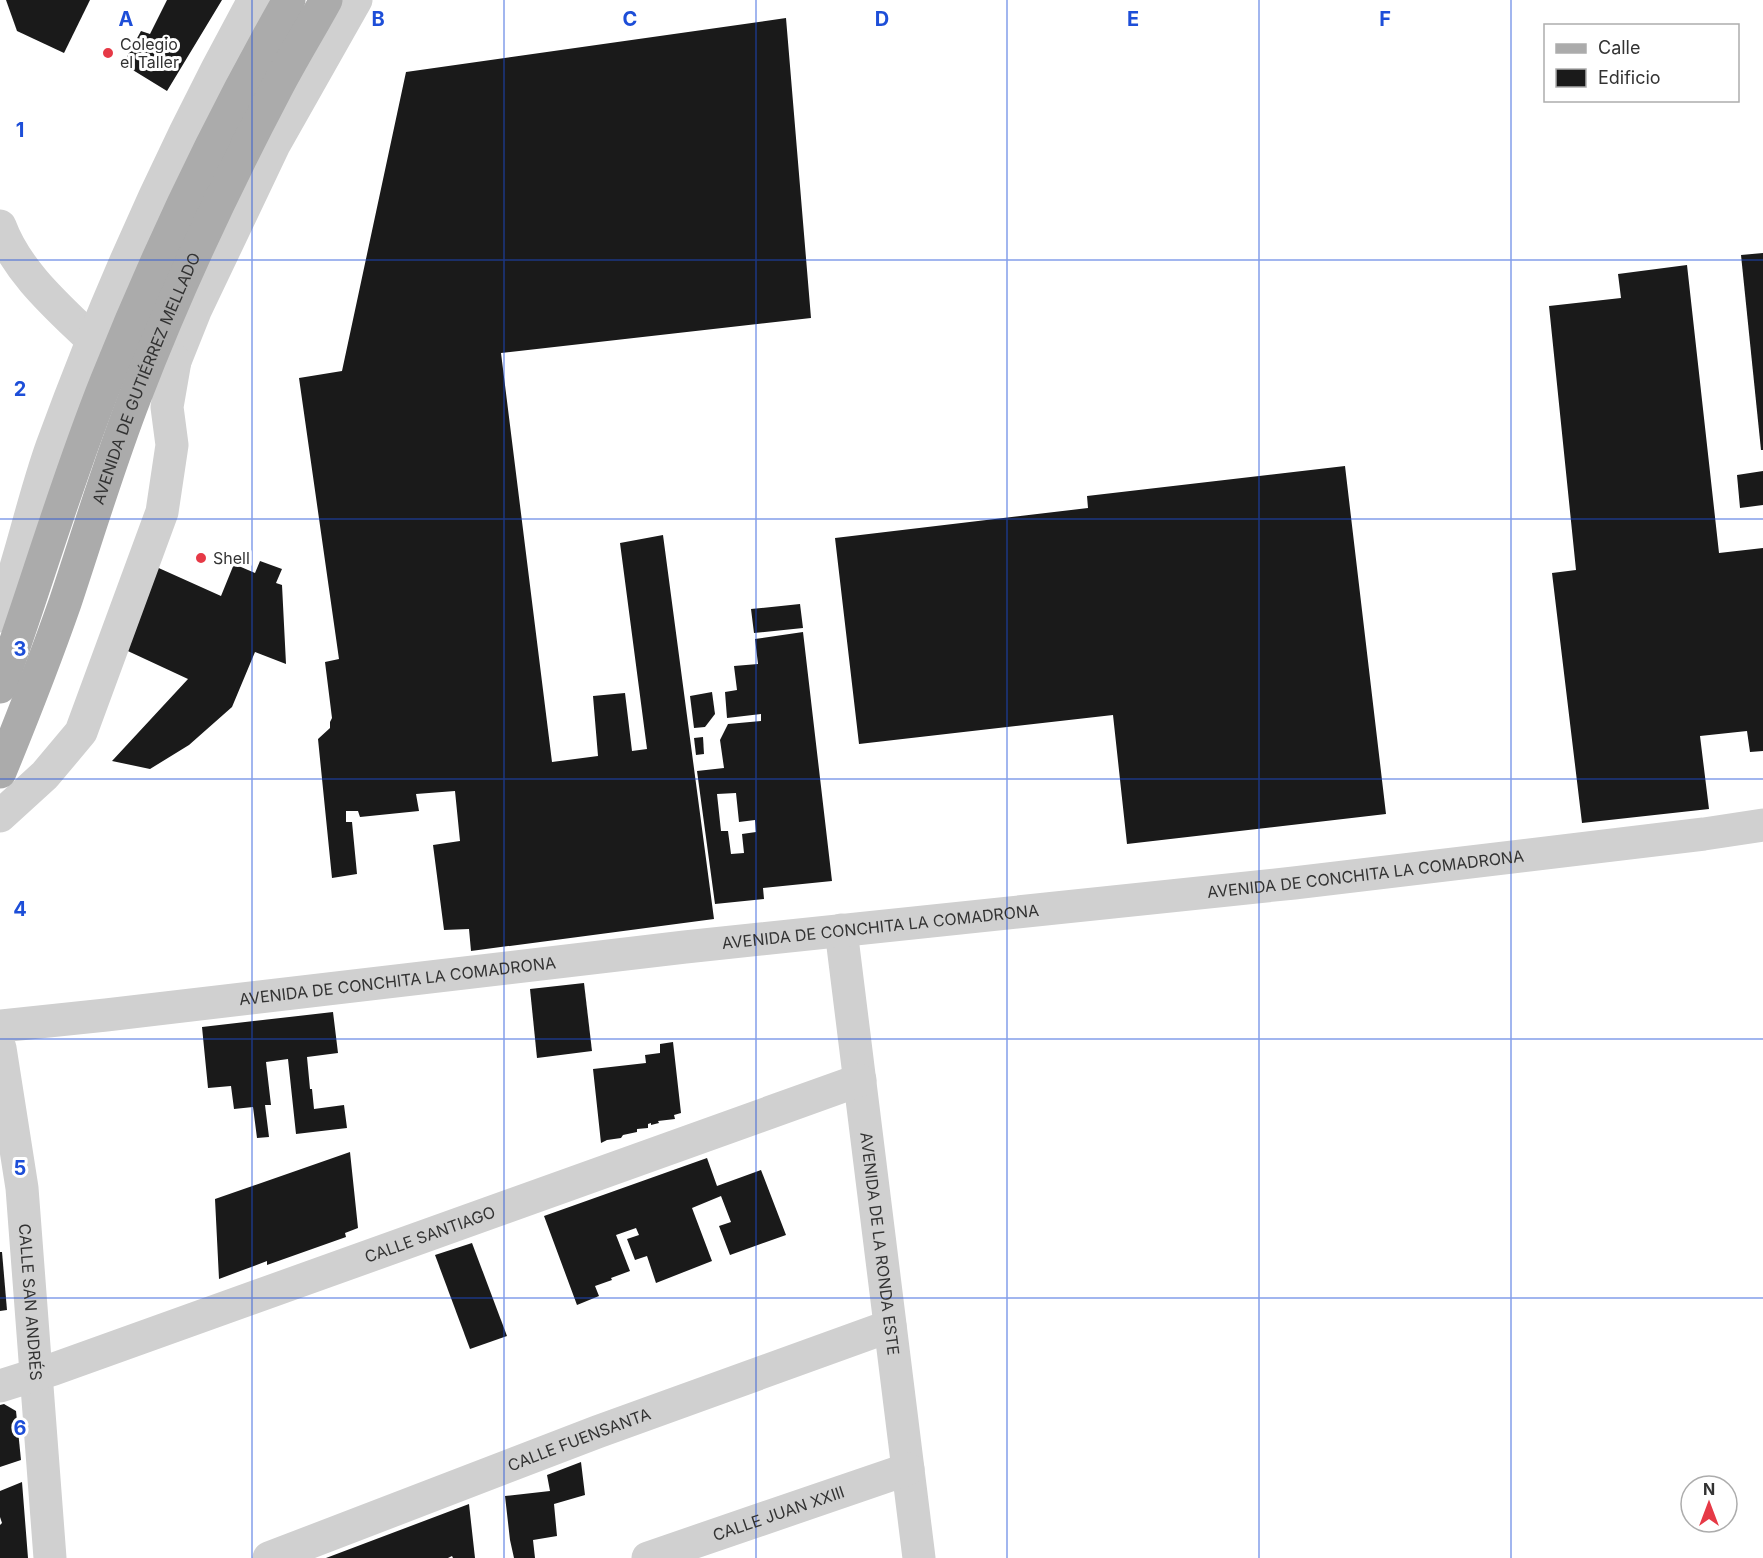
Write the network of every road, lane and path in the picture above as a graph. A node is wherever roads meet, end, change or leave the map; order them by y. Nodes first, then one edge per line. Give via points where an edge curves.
1 (254, 0) edge
2 (289, 0) edge
3 (326, 0) edge
4 (356, 0) edge
5 (0, 226) edge
6 (92, 340) junction
7 (175, 361) junction
8 (136, 395) junction
9 (0, 616) edge
10 (0, 687) edge
11 (0, 772) edge
12 (0, 816) edge
13 (1763, 825) edge
14 (841, 930) junction
15 (0, 1026) edge
16 (0, 1048) edge
17 (860, 1080) junction
18 (11, 1192) edge
19 (890, 1326) junction
20 (37, 1374) junction
21 (0, 1386) edge
22 (908, 1469) junction
23 (50, 1558) edge
24 (269, 1558) edge
25 (648, 1558) edge
26 (919, 1558) edge

1 - 6 street via 169,165
2 - 10 main road, AVENIDA DE GUTIÉRREZ MELLADO via 192,186 105,383
3 - 8 main road, AVENIDA DE GUTIÉRREZ MELLADO via 221,200
4 - 7 street via 274,145
5 - 6 street via 38,287
6 - 9 street via 51,449
7 - 8 street
7 - 12 street via 166,407 172,445 162,512 81,732 45,775
8 - 11 main road, AVENIDA DE GUTIÉRREZ MELLADO via 34,688
13 - 14 street, AVENIDA DE CONCHITA LA COMADRONA via 1294,883
14 - 15 street, AVENIDA DE CONCHITA LA COMADRONA
14 - 17 street, AVENIDA DE LA RONDA ESTE
16 - 18 street, CALLE SAN ANDRÉS
17 - 19 street, AVENIDA DE LA RONDA ESTE
17 - 20 street, CALLE SANTIAGO
18 - 20 street, CALLE SAN ANDRÉS
19 - 22 street, AVENIDA DE LA RONDA ESTE
19 - 24 street, CALLE FUENSANTA via 597,1432
20 - 21 street, CALLE SANTIAGO
20 - 23 street, CALLE SAN ANDRÉS
22 - 25 street, CALLE JUAN XXIII
22 - 26 street, AVENIDA DE LA RONDA ESTE

